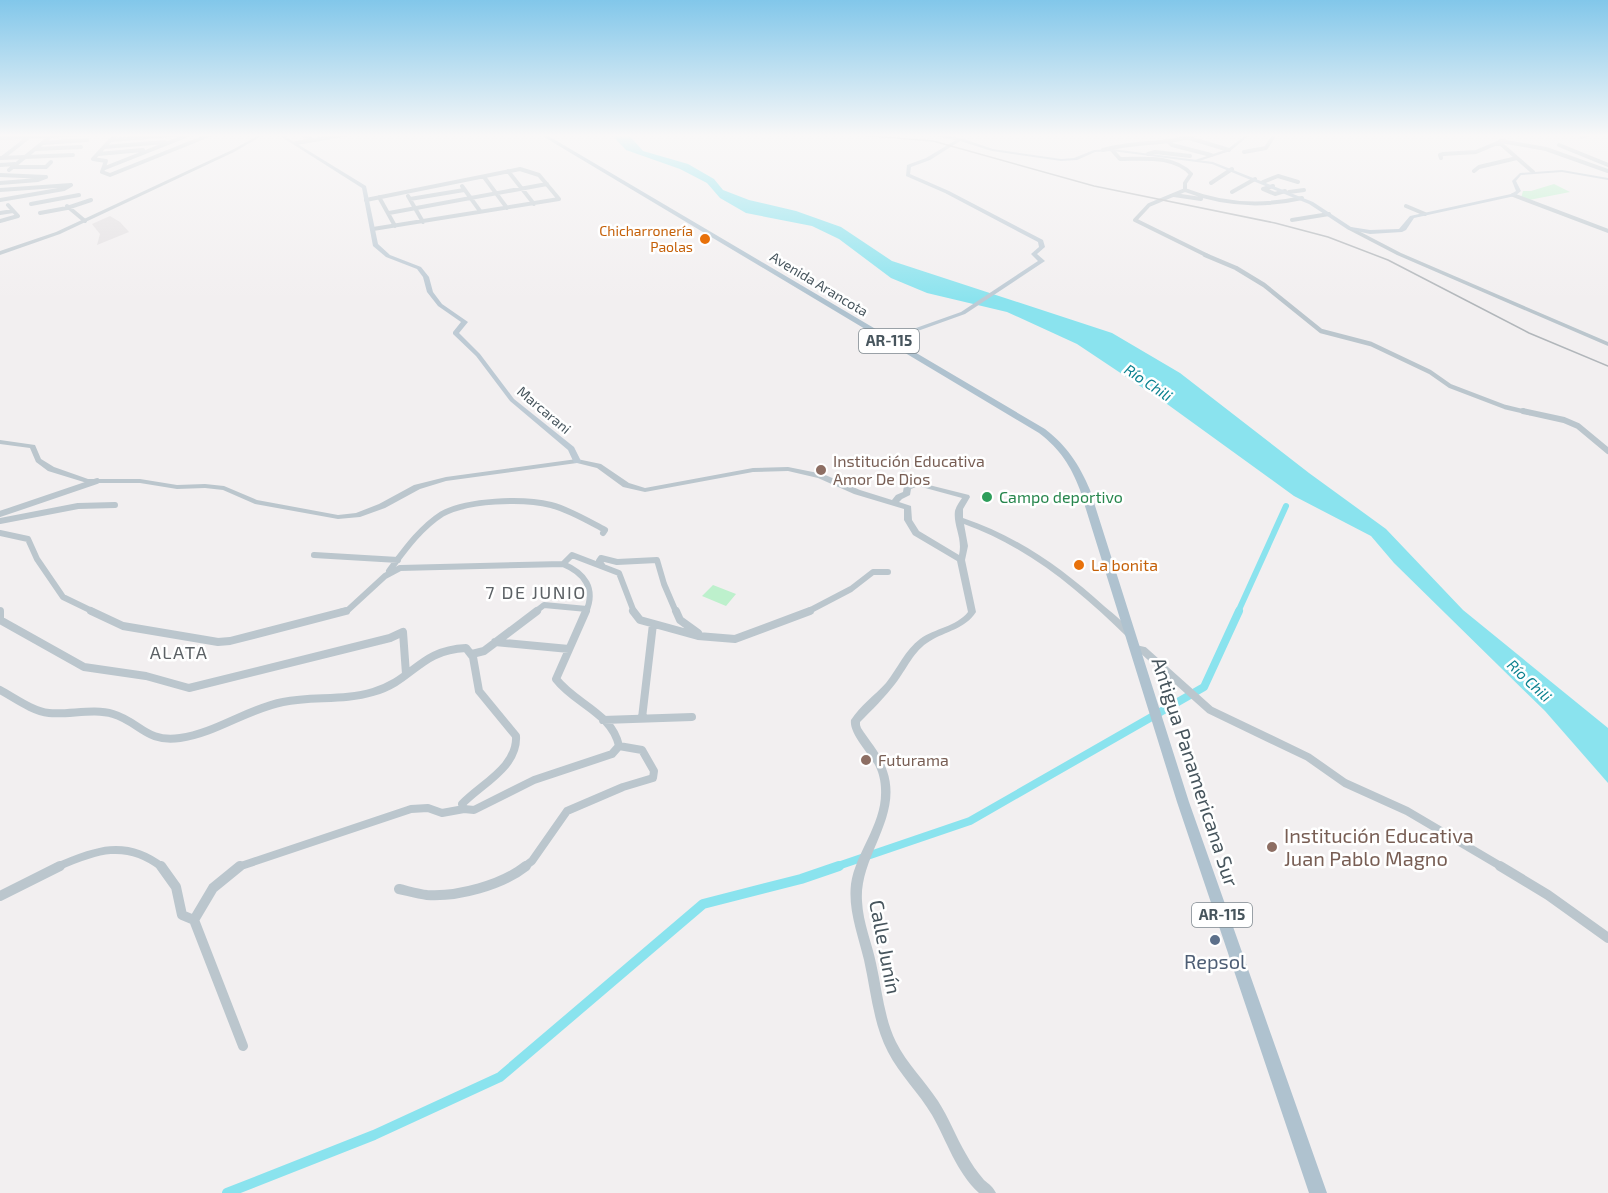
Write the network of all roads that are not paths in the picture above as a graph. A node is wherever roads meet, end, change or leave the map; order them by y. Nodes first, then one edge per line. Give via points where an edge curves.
1 (12, 190) junction
2 (16, 190) edge
3 (60, 190) edge
4 (151, 190) edge
5 (364, 190) edge
6 (418, 190) edge
7 (464, 190) joint
8 (494, 190) edge
9 (514, 190) edge
10 (524, 190) edge
11 (549, 190) edge
12 (635, 190) edge
13 (942, 190) edge
14 (1185, 190) joint
15 (1236, 190) edge
16 (1265, 190) edge
17 (1282, 190) edge
18 (1304, 190) dead end
19 (1518, 190) edge
20 (0, 191) edge
21 (406, 192) junction
22 (1232, 192) dead end
23 (1287, 192) junction
24 (496, 193) junction
25 (79, 195) dead end
26 (1174, 195) junction
27 (1513, 195) junction
28 (67, 197) junction
29 (379, 197) junction
30 (10, 198) junction
31 (471, 198) junction
32 (1302, 198) junction
33 (0, 200) edge
34 (91, 200) dead end
35 (366, 200) junction
36 (410, 200) junction
37 (1221, 200) junction
38 (444, 203) junction
39 (31, 204) dead end
40 (534, 204) junction
41 (8, 205) junction
42 (0, 206) edge
43 (1406, 206) dead end
44 (67, 208) junction
45 (507, 208) junction
46 (416, 209) junction
47 (14, 211) junction
48 (480, 211) junction
49 (0, 213) edge
50 (40, 213) dead end
51 (389, 213) junction
52 (1329, 214) junction
53 (1425, 214) junction
54 (453, 218) junction
55 (1292, 220) dead end
56 (0, 221) edge
57 (85, 221) junction
58 (423, 222) junction
59 (395, 226) junction
60 (1349, 228) junction
61 (373, 229) junction
62 (1608, 231) edge
63 (1365, 232) junction
64 (1373, 241) junction
65 (0, 253) edge
66 (887, 340) junction
67 (1608, 344) edge
68 (0, 442) edge
69 (1608, 450) edge
70 (577, 461) junction
71 (903, 474) dead end
72 (97, 481) junction
73 (912, 485) junction
74 (893, 504) junction
75 (115, 505) dead end
76 (0, 514) edge
77 (960, 520) junction
78 (0, 521) edge
79 (0, 533) edge
80 (603, 533) dead end
81 (314, 555) dead end
82 (398, 560) junction
83 (961, 561) junction
84 (563, 564) junction
85 (602, 565) junction
86 (389, 571) junction
87 (888, 572) dead end
88 (587, 609) junction
89 (1122, 610) junction
90 (0, 611) edge
91 (1112, 617) junction
92 (653, 624) junction
93 (698, 636) junction
94 (495, 642) junction
95 (1133, 642) junction
96 (569, 649) junction
97 (472, 654) junction
98 (406, 674) junction
99 (0, 690) edge
100 (692, 717) dead end
101 (642, 718) junction
102 (603, 720) junction
103 (619, 747) junction
104 (464, 810) junction
105 (399, 889) dead end
106 (0, 896) edge
107 (194, 920) junction
108 (1608, 938) edge
109 (243, 1046) dead end
110 (989, 1193) edge
111 (1318, 1193) edge

1 - 2 street
1 - 20 street
1 - 30 street
3 - 30 street
4 - 57 street
5 - 35 main road, Marcarani
6 - 21 street
7 - 31 street
7 - 36 street
8 - 24 street
9 - 24 street
10 - 40 street
11 - 40 street via 559,199
12 - 66 main road, Avenida Arancota / AR-115
13 - 66 main road via 1034,237 1043,244 1034,252 1041,262 975,306
14 - 26 street
14 - 37 street
15 - 22 street
16 - 23 street via 1275,194
17 - 23 main road
18 - 23 street
19 - 27 main road
21 - 29 street
21 - 36 street
23 - 32 main road
24 - 31 street
24 - 45 street
25 - 28 street
26 - 37 street
26 - 69 street via 1145,209 1136,220 1236,268 1264,285 1321,331 1371,344 1450,386 1504,407 1564,420
27 - 53 main road
27 - 62 street
28 - 39 street
28 - 44 street
29 - 35 street
29 - 51 street
30 - 33 street
30 - 41 street
31 - 38 street
31 - 48 street
32 - 37 street via 1269,205
32 - 52 main road
34 - 44 street
35 - 61 main road, Marcarani
36 - 46 street
38 - 46 street
38 - 54 street
40 - 45 street
41 - 42 street
41 - 47 street
43 - 53 street
44 - 50 street
44 - 57 street
45 - 48 street
46 - 51 street
46 - 58 street
47 - 49 street
47 - 56 street via 18,216
48 - 54 street
51 - 59 street
52 - 55 street
52 - 60 main road
53 - 63 main road via 1412,217 1400,231
54 - 58 street
57 - 65 street
58 - 59 street
59 - 61 street
60 - 63 main road
60 - 64 street
61 - 70 main road, Marcarani via 375,245 388,256 419,268 440,305 465,322 455,333 478,355 512,400 571,449
63 - 64 main road
64 - 67 street
66 - 89 main road, Avenida Arancota / AR-115 via 1042,431 1068,453 1082,481
68 - 72 street via 33,446 38,460 51,469
70 - 72 street via 446,479 366,512 338,517 255,502 224,488
70 - 74 street via 599,466 626,485 645,490 753,470 788,469 820,476
71 - 73 street
72 - 76 street
73 - 74 street
73 - 77 street, Calle Junín via 966,498 959,510
74 - 83 street via 908,508 908,520 916,533
75 - 78 street via 78,506
77 - 83 street, Calle Junín via 964,538
77 - 91 street via 1021,545
79 - 86 street via 28,539 63,597 123,626 218,642 348,610
80 - 82 street via 605,530 574,513 549,505 477,505 443,515
81 - 82 street
82 - 86 street
83 - 110 street, Calle Junín via 972,612 968,620 919,644 855,725 882,772 886,789 884,812 856,884 856,900 877,1001 893,1049 937,1111 974,1178
84 - 85 street via 572,555
84 - 86 street
84 - 88 street via 586,580 591,600
85 - 92 street via 619,573 636,616
85 - 93 street via 601,558 617,562 657,560 680,620
87 - 93 street via 873,572 851,589 805,613 735,639
88 - 94 street via 544,605
88 - 96 street
89 - 91 main road via 1119,616
89 - 95 main road, Avenida Arancota / AR-115
90 - 98 street via 0,621 84,667 146,676 189,688 403,632
91 - 95 street
92 - 93 street
92 - 101 street
94 - 96 street
94 - 97 street
95 - 108 street via 1210,710 1308,757 1345,783 1422,819 1548,895
95 - 111 main road, Antigua Panamericana Sur / AR-115 via 1183,802
96 - 102 street via 556,679
97 - 98 street via 466,648 433,654
97 - 104 street via 479,691 518,743 507,764 468,795 462,804
98 - 99 street via 376,692 273,704 182,739 161,739 143,733 111,713 39,711
100 - 101 street
101 - 102 street
102 - 103 street via 619,737
103 - 104 street via 612,754 534,780 474,810
103 - 105 street via 642,750 654,771 653,778 567,811 538,853 517,873 458,894 425,896
104 - 107 street via 442,813 411,808 241,864 209,891
106 - 107 street via 41,874 102,850 124,849 167,869 178,892 182,915
107 - 109 street

